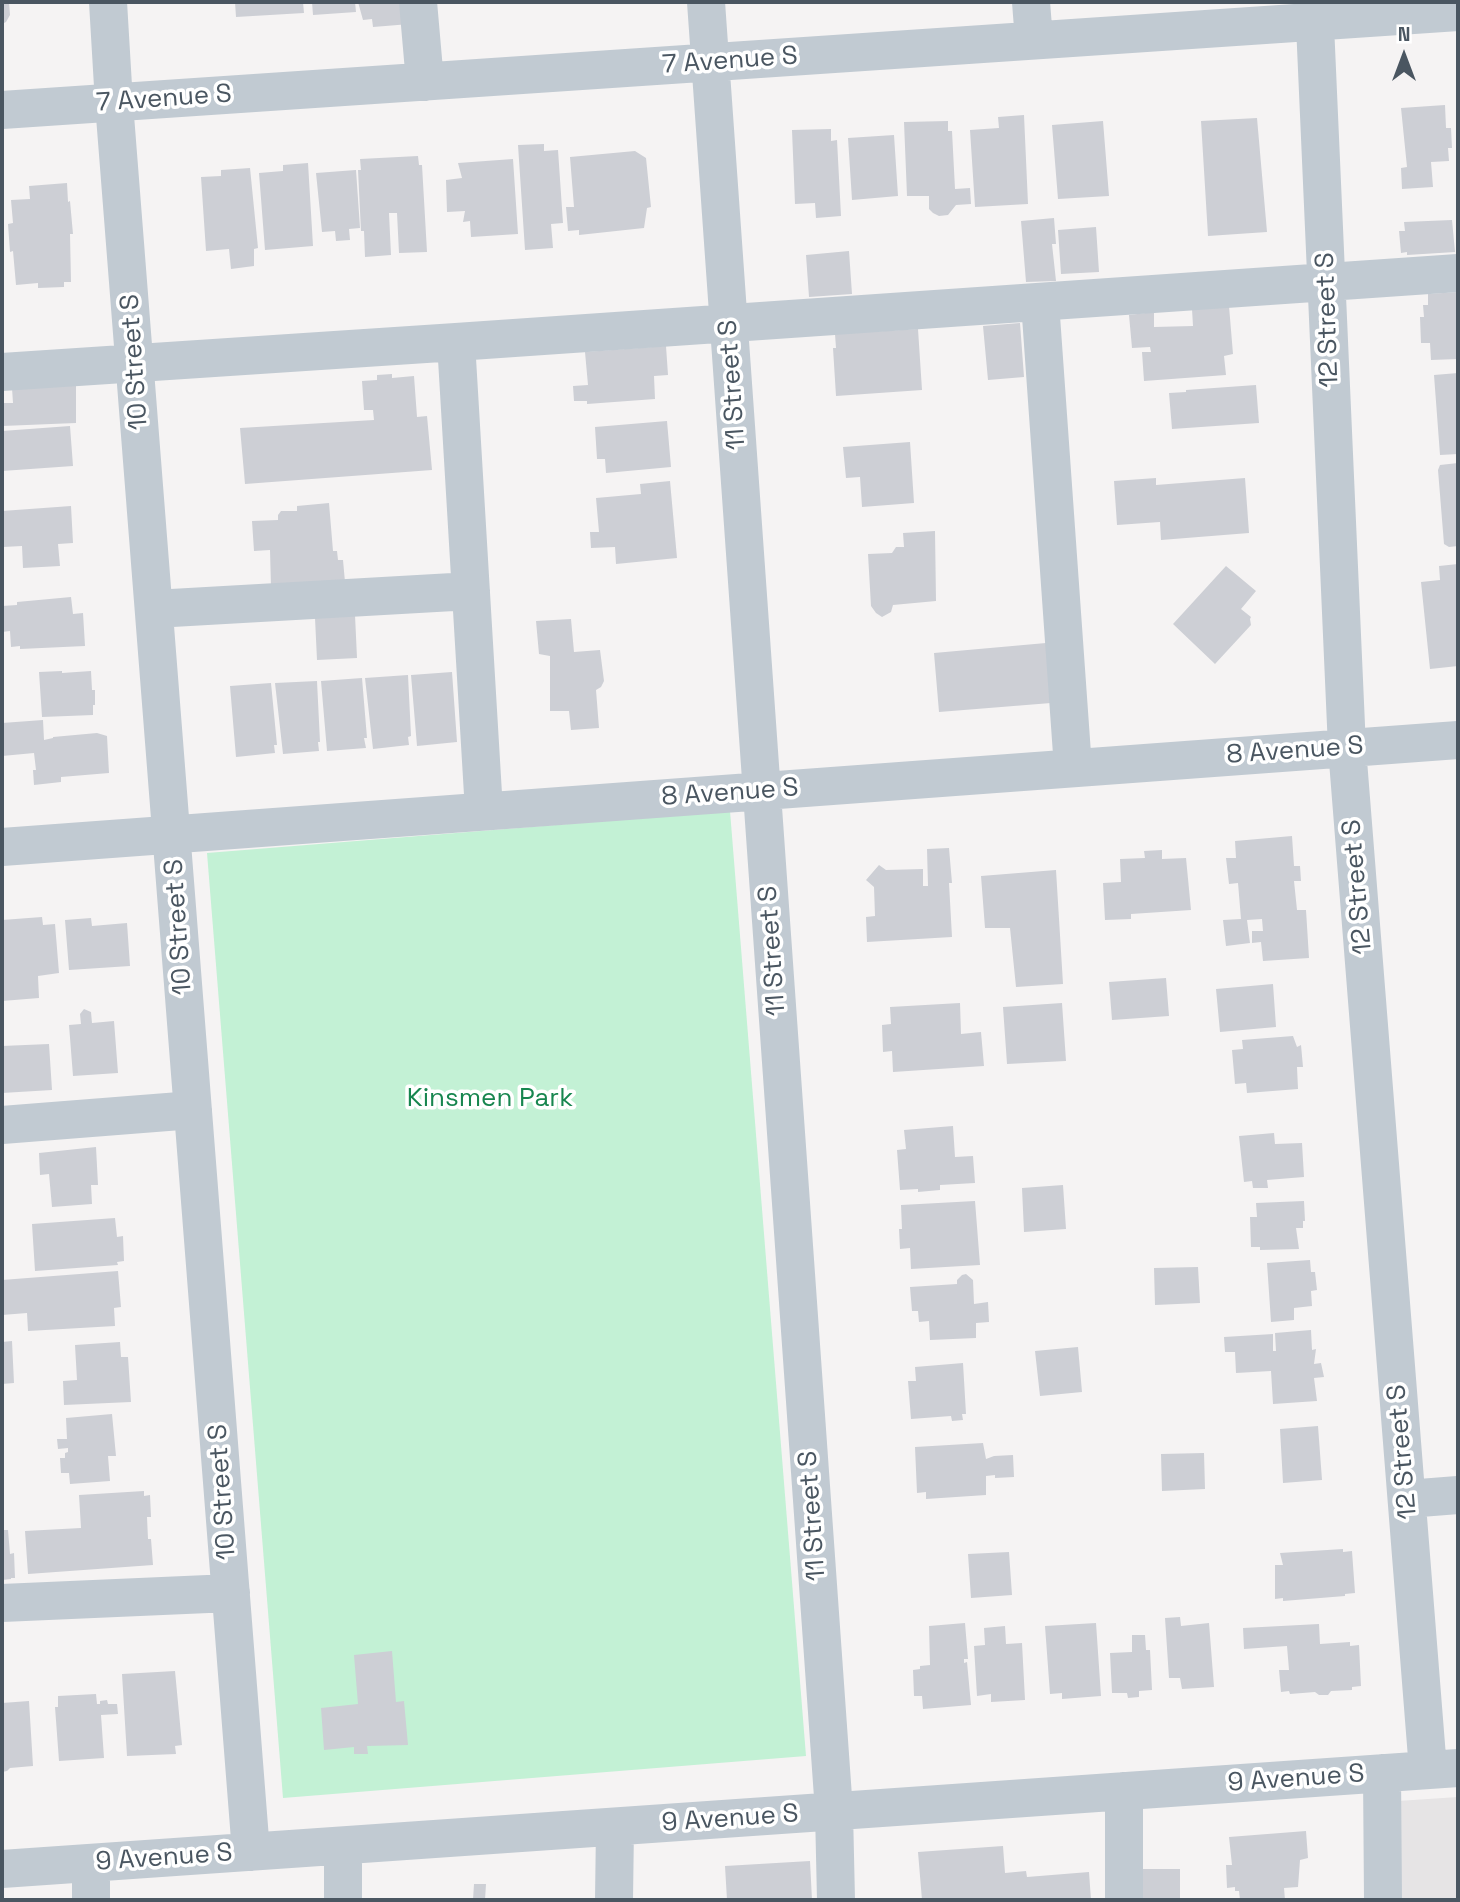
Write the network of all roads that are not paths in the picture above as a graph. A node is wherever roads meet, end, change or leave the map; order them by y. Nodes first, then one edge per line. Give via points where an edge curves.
1 (108, 2) edge
2 (418, 2) edge
3 (706, 2) edge
4 (1031, 2) edge
5 (1314, 12) edge
6 (1458, 12) edge
7 (1034, 40) junction
8 (710, 63) junction
9 (425, 82) junction
10 (114, 103) junction
11 (2, 110) edge
12 (1458, 273) edge
13 (1326, 282) junction
14 (1040, 302) junction
15 (728, 323) junction
16 (456, 342) junction
17 (135, 364) junction
18 (2, 372) edge
19 (471, 591) junction
20 (154, 609) junction
21 (1458, 740) edge
22 (1346, 748) junction
23 (1073, 768) junction
24 (762, 791) junction
25 (484, 811) junction
26 (172, 835) junction
27 (2, 847) edge
28 (193, 1110) junction
29 (2, 1125) edge
30 (1458, 1495) edge
31 (1407, 1499) junction
32 (231, 1592) junction
33 (2, 1603) edge
34 (1443, 1769) edge
35 (1382, 1773) junction
36 (1125, 1791) junction
37 (834, 1811) junction
38 (615, 1826) junction
39 (343, 1846) junction
40 (251, 1852) junction
41 (91, 1863) junction
42 (2, 1869) edge
43 (91, 1900) edge
44 (343, 1900) edge
45 (614, 1900) edge
46 (836, 1900) edge
47 (1124, 1900) edge
48 (1383, 1900) edge

1 - 10 street, 10 Street S
2 - 9 street
3 - 8 street, 11 Street S
4 - 7 street
5 - 6 street, 7 Avenue S
5 - 7 street, 7 Avenue S
5 - 13 street, 12 Street S
7 - 8 street, 7 Avenue S
8 - 9 street, 7 Avenue S
8 - 15 street, 11 Street S
9 - 10 street, 7 Avenue S
10 - 11 street, 7 Avenue S
10 - 17 street, 10 Street S
12 - 13 street
13 - 14 street
13 - 22 street, 12 Street S
14 - 15 street
14 - 23 street
15 - 16 street
15 - 24 street, 11 Street S
16 - 17 street
16 - 19 street
17 - 18 street
17 - 20 street, 10 Street S
19 - 20 street
19 - 25 street
20 - 26 street, 10 Street S
21 - 22 street, 8 Avenue S
22 - 23 street, 8 Avenue S
22 - 31 street, 12 Street S
23 - 24 street, 8 Avenue S
24 - 25 street, 8 Avenue S
24 - 37 street, 11 Street S
25 - 26 street, 8 Avenue S
26 - 27 street, 8 Avenue S
26 - 28 street, 10 Street S
28 - 29 street
28 - 32 street, 10 Street S
30 - 31 street
31 - 34 street, 12 Street S
32 - 33 street
32 - 40 street, 10 Street S
34 - 35 street, 9 Avenue S
35 - 36 street, 9 Avenue S
35 - 48 street
36 - 37 street, 9 Avenue S
36 - 47 street
37 - 38 street, 9 Avenue S
37 - 46 street, 11 Street S
38 - 39 street, 9 Avenue S
38 - 45 street
39 - 40 street, 9 Avenue S
39 - 44 street
40 - 41 street, 9 Avenue S
41 - 42 street, 9 Avenue S
41 - 43 street

